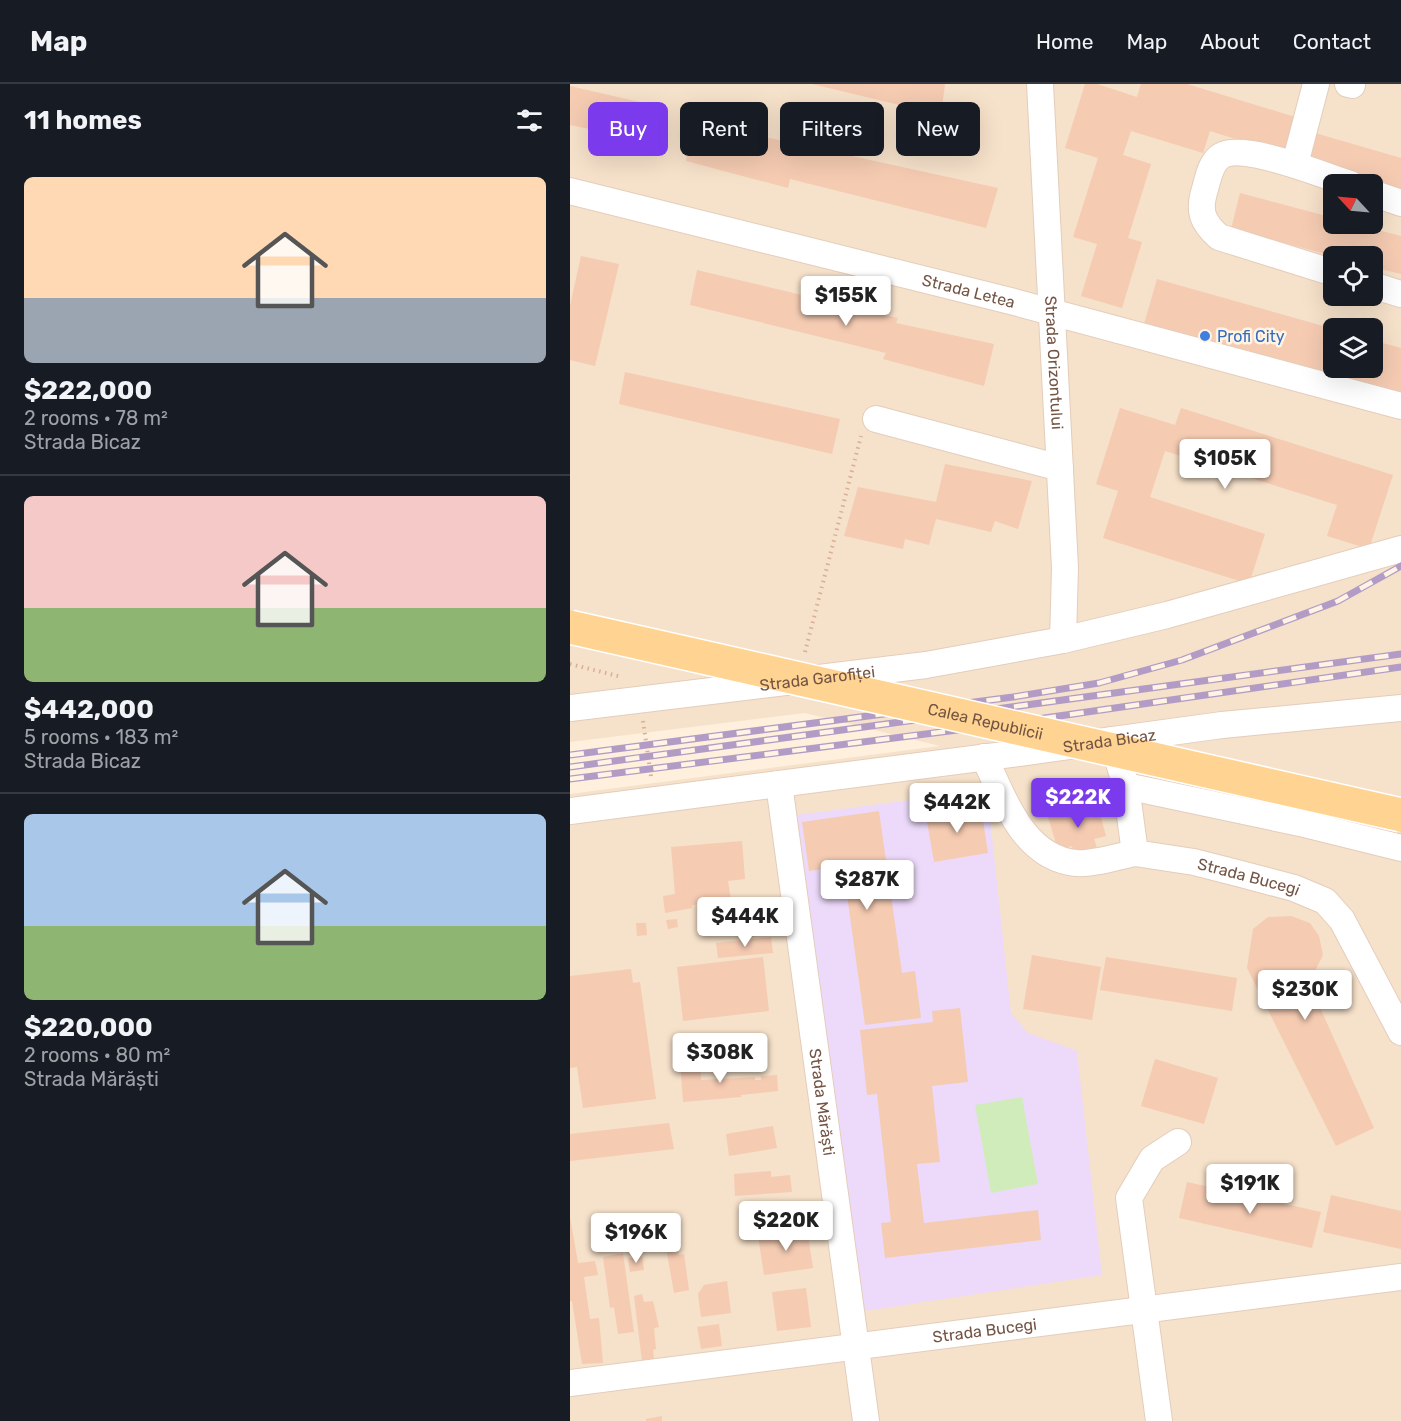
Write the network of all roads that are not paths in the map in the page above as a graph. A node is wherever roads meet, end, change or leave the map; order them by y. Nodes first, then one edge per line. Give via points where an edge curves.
1 (1040, 84) edge
2 (1316, 84) edge
3 (1295, 165) junction
4 (1323, 175) edge
5 (570, 191) edge
6 (1383, 196) edge
7 (1401, 203) edge
8 (1323, 270) edge
9 (1383, 288) edge
10 (1401, 294) edge
11 (1050, 312) junction
12 (1401, 406) edge
13 (876, 419) road end
14 (1060, 468) junction
15 (1401, 549) edge
16 (570, 627) edge
17 (1063, 640) junction
18 (570, 708) edge
19 (1401, 708) edge
20 (1112, 740) junction
21 (984, 757) junction
22 (779, 784) junction
23 (1126, 786) junction
24 (570, 811) edge
25 (1401, 815) edge
26 (1401, 848) edge
27 (1135, 853) junction
28 (1401, 1032) edge
29 (1178, 1142) dead end
30 (1401, 1277) edge
31 (1145, 1310) junction
32 (857, 1347) junction
33 (570, 1383) edge
34 (866, 1421) edge
35 (1159, 1421) edge

1 - 11 street, Strada Orizontului
2 - 3 street
3 - 4 street
3 - 8 street via 1241,152 1221,156 1211,168 1200,205 1207,226 1219,237
5 - 11 street, Strada Letea
6 - 7 street
9 - 10 street
11 - 12 street, Strada Letea
11 - 14 street, Strada Orizontului
13 - 14 street
14 - 17 street, Strada Orizontului via 1065,568
15 - 17 street
16 - 25 main road, Calea Republicii, bridge
17 - 18 street, Strada Garofiței via 926,665
19 - 20 street, Strada Bicaz
20 - 21 street, Strada Bicaz
20 - 23 street
21 - 22 street, Strada Bicaz
21 - 27 street via 1017,825 1035,846 1077,864
22 - 24 street, Strada Bicaz
22 - 32 street, Strada Mărăști
23 - 26 street
23 - 27 street
27 - 28 street, Strada Bucegi via 1206,865 1294,888 1324,901 1342,920
29 - 31 street via 1152,1159 1129,1198
30 - 31 street, Strada Bucegi
31 - 32 street, Strada Bucegi
31 - 35 street
32 - 33 street, Strada Bucegi
32 - 34 street, Strada Mărăști

